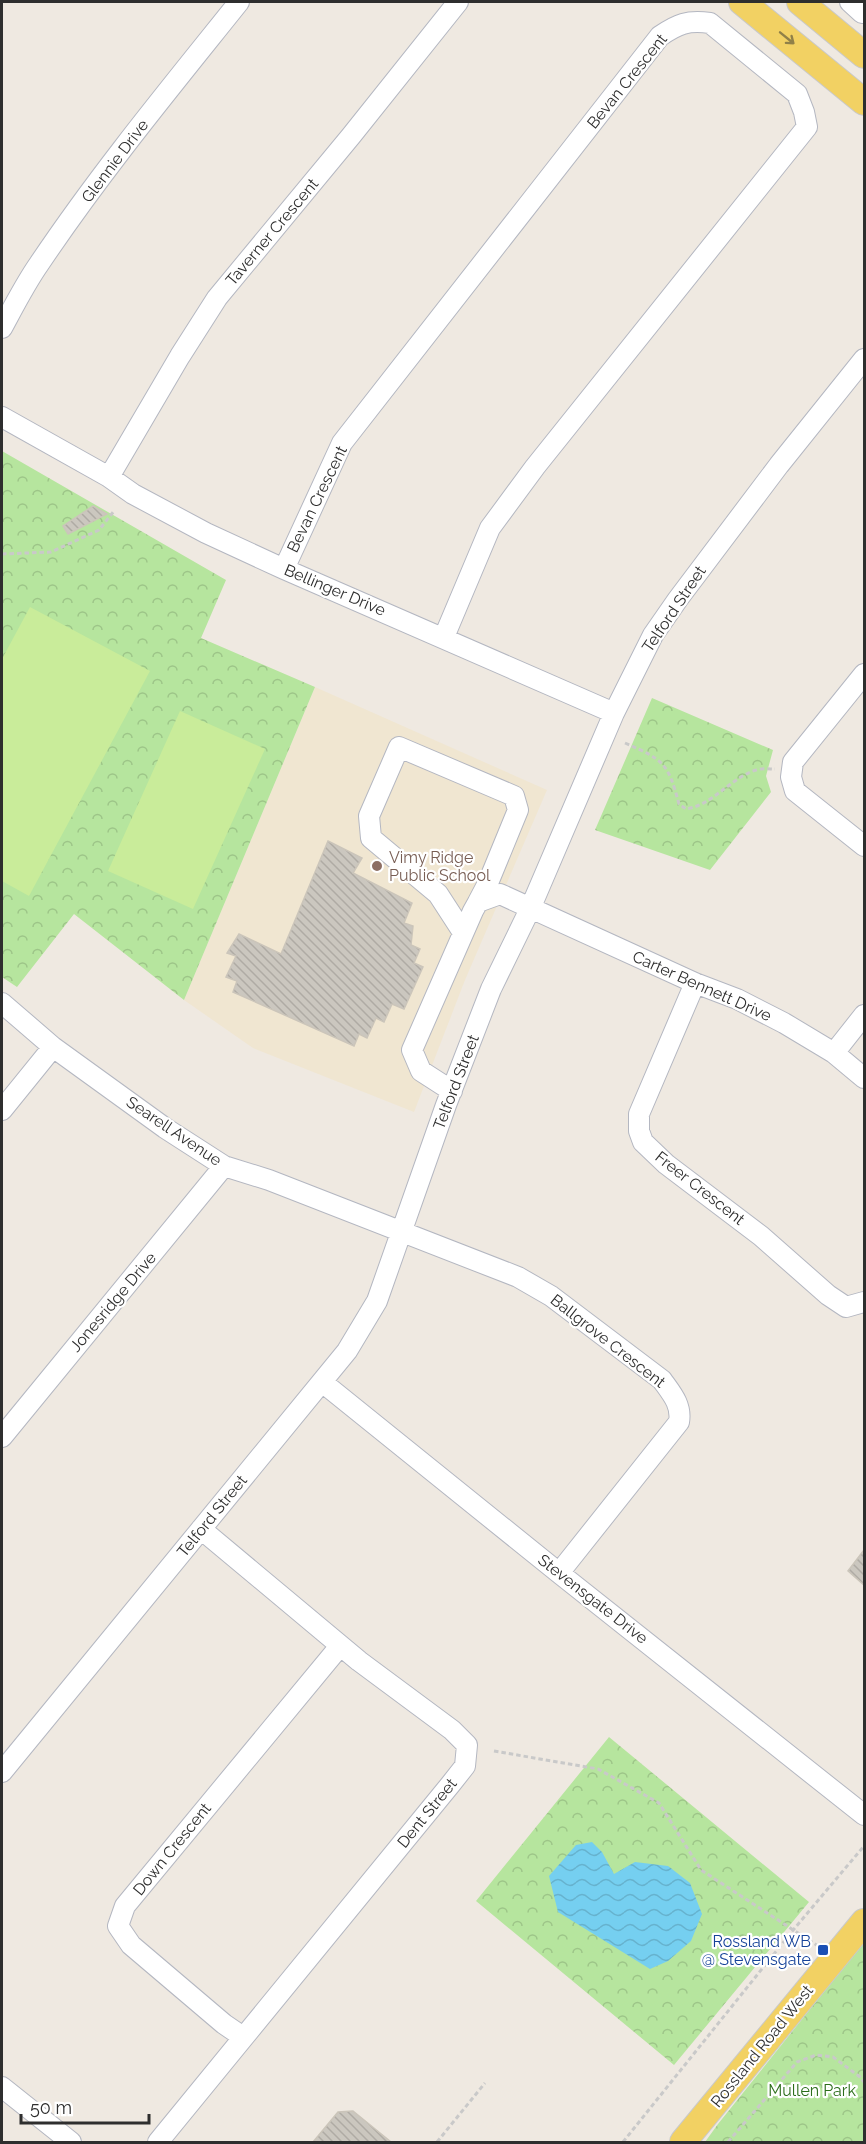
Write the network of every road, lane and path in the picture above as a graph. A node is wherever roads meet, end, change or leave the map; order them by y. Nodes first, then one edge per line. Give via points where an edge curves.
1 (239, 2) edge
2 (458, 2) edge
3 (742, 2) edge
4 (800, 2) edge
5 (864, 55) edge
6 (864, 102) edge
7 (2, 327) edge
8 (864, 359) edge
9 (2, 417) edge
10 (109, 477) junction
11 (114, 511) dead end
12 (2, 554) edge
13 (284, 568) junction
14 (444, 638) junction
15 (864, 674) edge
16 (614, 712) junction
17 (625, 743) dead end
18 (792, 769) junction
19 (864, 846) edge
20 (478, 902) junction
21 (530, 909) junction
22 (462, 931) junction
23 (695, 983) junction
24 (2, 1003) edge
25 (864, 1015) edge
26 (53, 1047) junction
27 (834, 1053) junction
28 (864, 1078) edge
29 (452, 1091) junction
30 (2, 1110) edge
31 (224, 1166) junction
32 (402, 1233) junction
33 (864, 1302) edge
34 (322, 1382) junction
35 (2, 1437) edge
36 (201, 1529) junction
37 (560, 1573) junction
38 (340, 1646) junction
39 (494, 1751) dead end
40 (2, 1772) edge
41 (864, 1815) edge
42 (864, 1845) edge
43 (864, 1922) edge
44 (794, 1929) junction
45 (835, 1957) junction
46 (243, 2037) junction
47 (485, 2082) dead end
48 (864, 2082) edge
49 (2, 2087) edge
50 (71, 2142) edge
51 (158, 2142) edge
52 (437, 2142) edge
53 (623, 2142) edge
54 (683, 2142) edge
55 (728, 2142) edge

1 - 7 street, Glennie Drive via 76,213 38,266
2 - 10 street, Taverner Crescent via 217,298
3 -> 6 main road
4 - 5 main road
8 - 16 street, Telford Street via 678,598 653,635
9 - 10 street, Bellinger Drive
10 - 13 street, Bellinger Drive via 206,532
11 - 12 path via 99,530 51,552
13 - 14 street, Bellinger Drive
13 - 14 street, Bevan Crescent via 342,443 652,46 676,25 710,23 796,94 807,127 490,528
14 - 16 street, Bellinger Drive
15 - 18 street via 793,762
16 - 21 street, Telford Street
17 - 18 path via 663,763 679,804 686,809 696,807 745,774 759,769
18 - 19 street via 795,791
20 - 21 street, Carter Bennett Drive via 500,894
20 - 22 street
20 - 22 street via 518,810 514,796 399,747 369,816 371,838 438,894
21 - 23 street, Carter Bennett Drive
21 - 29 street, Telford Street via 491,989
22 - 29 street via 412,1050 421,1071
23 - 27 street, Carter Bennett Drive via 737,999
23 - 33 street, Freer Crescent via 639,1114 643,1142 828,1295 846,1307
24 - 26 street, Searell Avenue
25 - 27 street
26 - 30 street
26 - 31 street, Searell Avenue
27 - 28 street, Carter Bennett Drive
29 - 32 street, Telford Street
31 - 32 street, Searell Avenue
31 - 35 street, Jonesridge Drive
32 - 34 street, Telford Street via 377,1301 347,1351
32 - 37 street, Ballgrove Crescent via 518,1277 550,1296 662,1380 675,1397 681,1412 679,1422
34 - 36 street, Telford Street
34 - 37 street, Stevensgate Drive
36 - 38 street, Dent Street
36 - 40 street, Telford Street
37 - 41 street, Stevensgate Drive
38 - 46 street, Down Crescent via 125,1906 118,1926 132,1946
38 - 46 street, Dent Street via 452,1730 467,1745 465,1766
39 - 44 path via 598,1769 659,1803 701,1870
42 - 44 path
43 - 45 main road, Rossland Road West
44 - 45 path
44 - 53 path
45 - 54 main road, Rossland Road West
46 - 51 street, Dent Street
47 - 52 path
48 - 55 path via 833,2057 816,2055 797,2062
49 - 50 street

